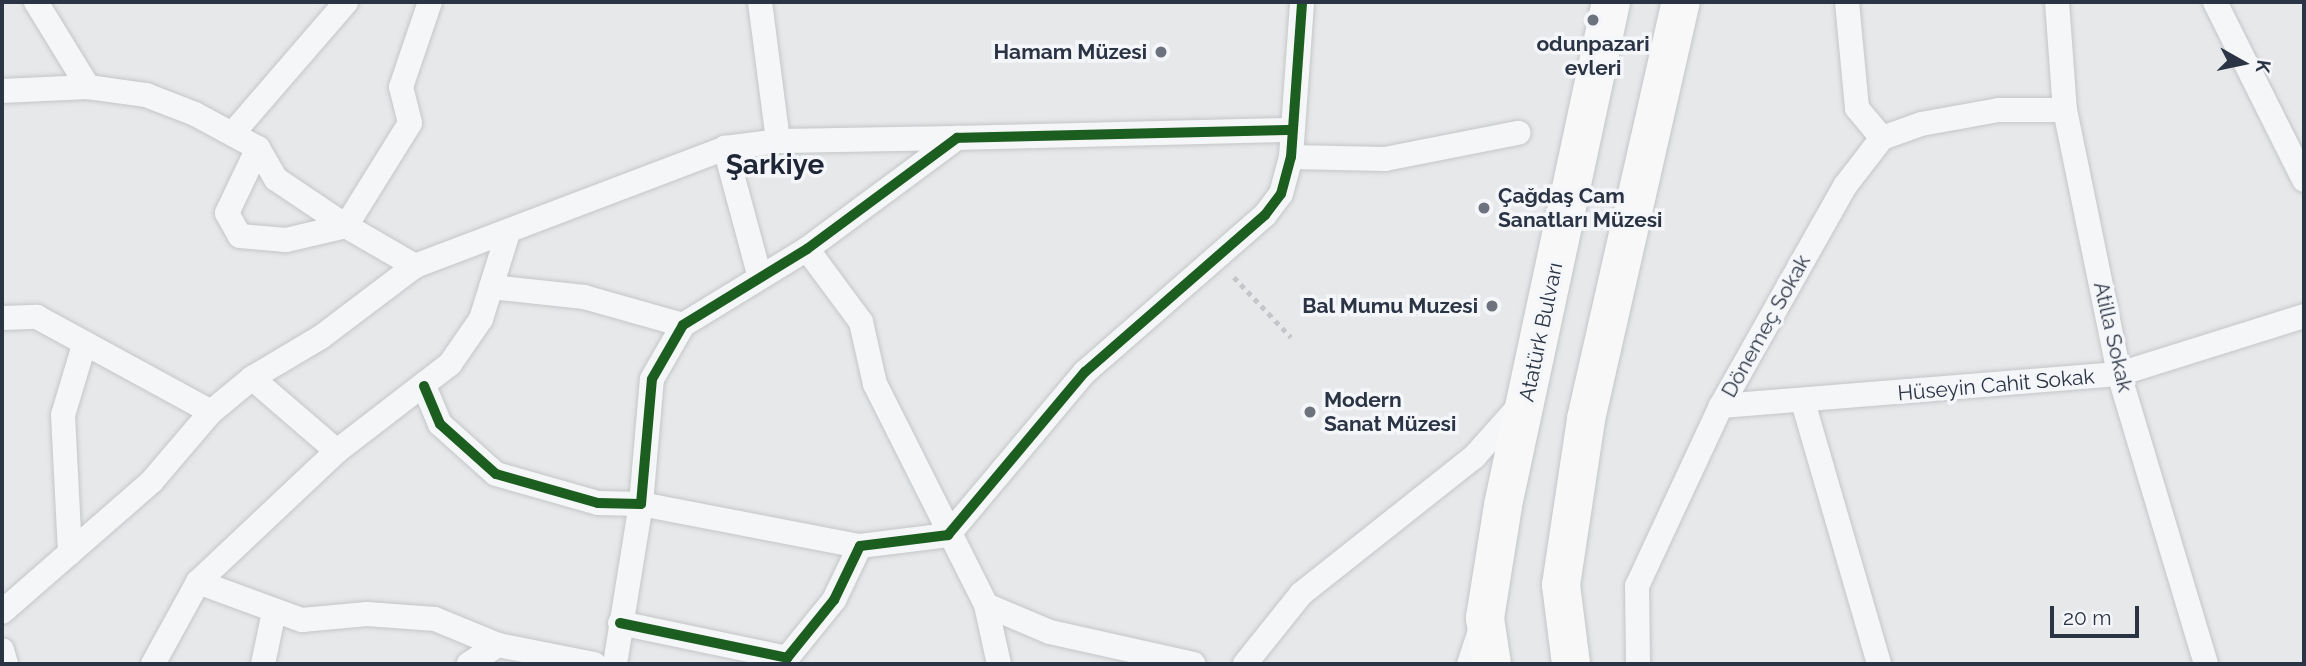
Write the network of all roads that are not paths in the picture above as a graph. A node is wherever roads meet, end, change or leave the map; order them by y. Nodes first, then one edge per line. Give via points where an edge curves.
1 (36, 2) edge
2 (346, 2) edge
3 (430, 2) edge
4 (760, 2) edge
5 (1303, 2) edge
6 (1611, 2) edge
7 (1681, 2) edge
8 (1847, 2) edge
9 (2057, 2) edge
10 (2215, 2) edge
11 (88, 87) junction
12 (2, 91) edge
13 (2065, 110) junction
14 (1292, 130) junction
15 (233, 133) junction
16 (1518, 133) dead end
17 (957, 138) junction
18 (1882, 138) junction
19 (778, 141) junction
20 (258, 148) junction
21 (725, 148) junction
22 (1291, 157) junction
23 (2304, 180) edge
24 (346, 226) junction
25 (507, 236) junction
26 (807, 249) junction
27 (415, 266) junction
28 (760, 274) junction
29 (491, 287) junction
30 (2304, 316) edge
31 (2, 318) edge
32 (683, 325) junction
33 (84, 345) junction
34 (2119, 374) junction
35 (252, 378) junction
36 (424, 386) junction
37 (1528, 395) junction
38 (1803, 402) junction
39 (1721, 406) junction
40 (211, 412) junction
41 (337, 451) junction
42 (641, 503) junction
43 (948, 535) junction
44 (860, 546) junction
45 (70, 552) junction
46 (198, 582) junction
47 (986, 606) junction
48 (2, 611) edge
49 (274, 612) junction
50 (1485, 618) junction
51 (620, 623) junction
52 (498, 645) junction
53 (2, 652) edge
54 (718, 654) edge
55 (1250, 663) edge
56 (6, 664) edge
57 (153, 664) edge
58 (263, 664) edge
59 (469, 664) edge
60 (594, 664) edge
61 (615, 664) edge
62 (999, 664) edge
63 (1193, 664) edge
64 (1469, 664) edge
65 (1492, 664) edge
66 (1571, 664) edge
67 (1638, 664) edge
68 (1879, 664) edge
69 (2206, 664) edge

1 - 11 street
2 - 15 street
3 - 24 street via 401,87 410,123
4 - 19 street
5 - 14 street
6 - 37 main road, Atatürk Bulvarı
7 - 66 main road via 1586,419 1561,585
8 - 18 street via 1857,108
9 - 13 street, Atilla Sokak
10 - 23 street
11 - 12 street
11 - 15 street via 146,95
13 - 18 street via 1999,110 1921,124
13 - 34 street, Atilla Sokak
14 - 17 street
14 - 22 street
15 - 20 street
16 - 22 street via 1385,159
17 - 19 street
17 - 26 street
18 - 39 street, Dönemeç Sokak via 1845,186
19 - 21 street
20 - 24 street via 276,179
20 - 24 street via 227,213 240,236 286,240
21 - 25 street
21 - 28 street
22 - 43 street via 1281,194 1265,215 1085,372
24 - 27 street
25 - 27 street
25 - 29 street
26 - 28 street
26 - 43 street via 861,322 874,384
27 - 35 street via 321,337
28 - 32 street
29 - 32 street via 584,297
29 - 36 street via 481,319 450,364
30 - 34 street, Hüseyin Cahit Sokak
31 - 33 street via 37,317
32 - 42 street via 652,379
33 - 40 street
33 - 45 street via 63,415
34 - 38 street, Hüseyin Cahit Sokak
34 - 69 street, Atilla Sokak
35 - 40 street
35 - 41 street
36 - 41 street
36 - 42 street via 440,424 496,474 598,503
37 - 50 main road, Atatürk Bulvarı
37 - 55 street via 1475,457 1301,594
38 - 39 street, Hüseyin Cahit Sokak
38 - 68 street
39 - 67 street, Dönemeç Sokak via 1637,586
40 - 45 street via 152,481
41 - 46 street
42 - 44 street
42 - 51 street
43 - 44 street
43 - 47 street
44 - 54 street via 834,600 788,658
45 - 48 street
46 - 49 street
46 - 57 street
47 - 62 street
47 - 63 street via 1050,632
49 - 52 street via 302,620 367,614 435,618
49 - 58 street
50 - 64 street
50 - 65 main road, Atatürk Bulvarı
51 - 54 street
51 - 61 street
52 - 59 street
52 - 60 street
53 - 56 street

